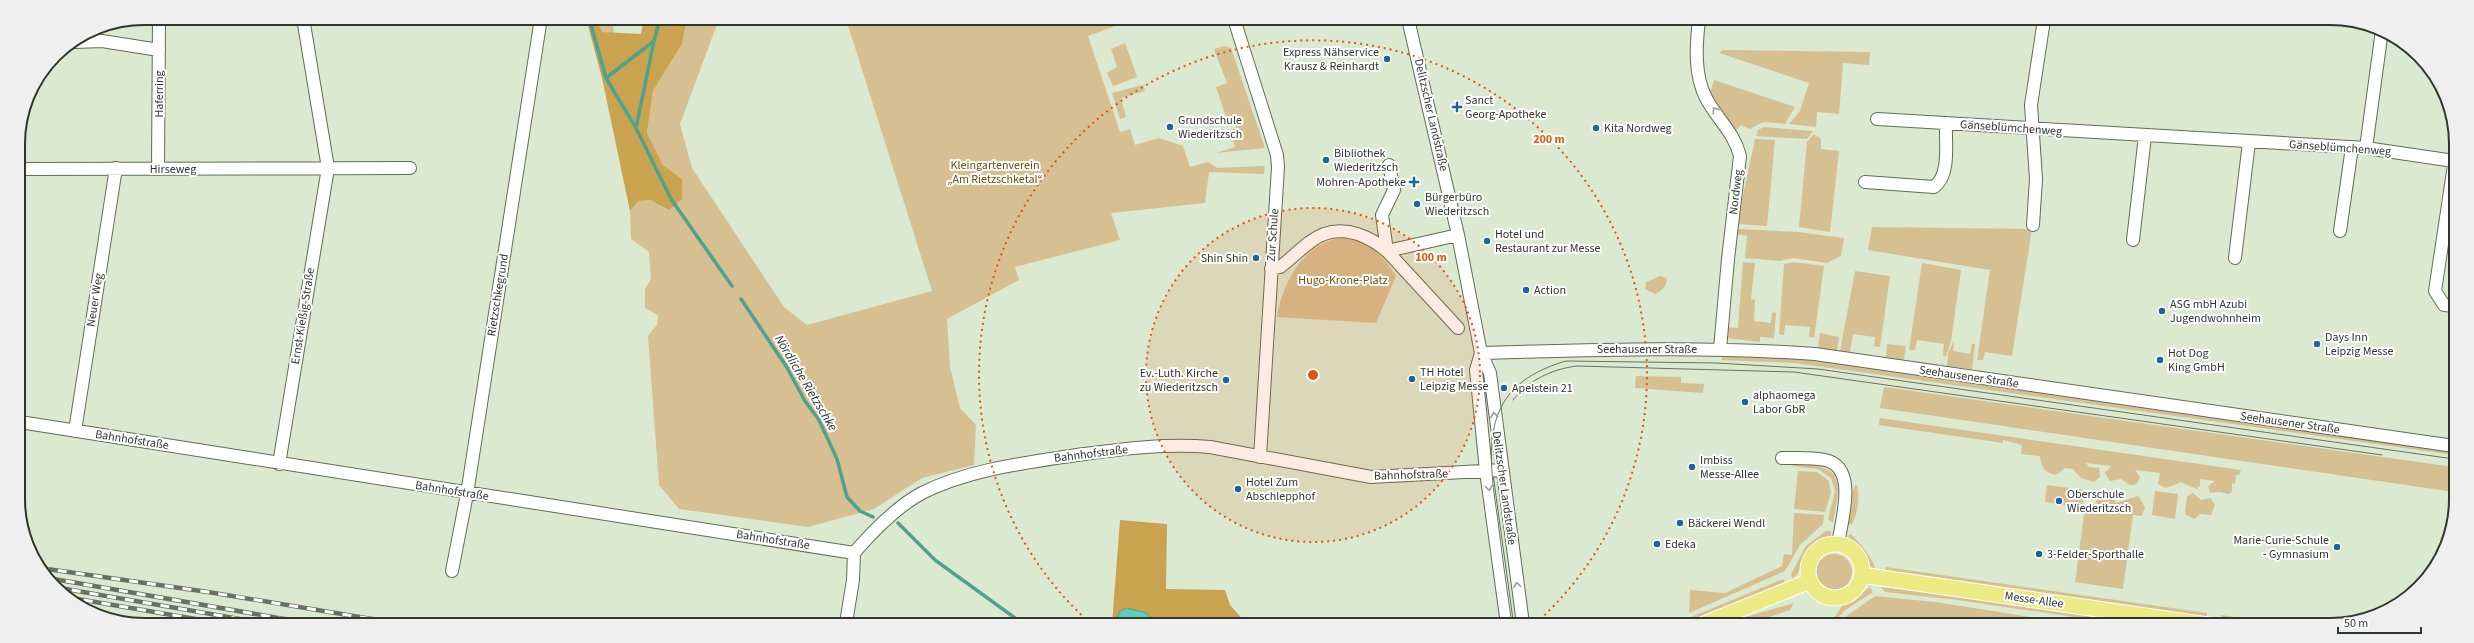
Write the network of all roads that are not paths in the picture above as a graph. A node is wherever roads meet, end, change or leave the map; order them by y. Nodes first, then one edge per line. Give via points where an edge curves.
1 (159, 25) edge
2 (303, 25) edge
3 (540, 25) edge
4 (1236, 25) edge
5 (1409, 25) edge
6 (1698, 25) edge
7 (2043, 25) edge
8 (2381, 37) edge
9 (83, 42) edge
10 (159, 50) junction
11 (1877, 119) dead end
12 (1946, 123) junction
13 (2032, 129) junction
14 (2145, 136) junction
15 (2249, 142) junction
16 (2352, 147) junction
17 (2366, 148) junction
18 (2449, 161) edge
19 (1389, 165) dead end
20 (116, 168) junction
21 (328, 168) junction
22 (410, 168) dead end
23 (25, 169) edge
24 (158, 169) junction
25 (1865, 182) dead end
26 (2449, 198) edge
27 (2033, 225) dead end
28 (2340, 230) dead end
29 (1458, 235) junction
30 (2133, 240) dead end
31 (1387, 251) junction
32 (2235, 258) dead end
33 (1271, 268) junction
34 (2449, 306) edge
35 (1458, 328) dead end
36 (1720, 349) junction
37 (1481, 353) junction
38 (25, 423) edge
39 (75, 431) junction
40 (2449, 445) edge
41 (1260, 457) junction
42 (1782, 458) dead end
43 (279, 464) junction
44 (1501, 470) junction
45 (1486, 471) junction
46 (467, 494) junction
47 (1838, 545) junction
48 (854, 553) junction
49 (452, 571) dead end
50 (1861, 575) junction
51 (1810, 581) junction
52 (847, 618) edge
53 (1506, 618) edge
54 (1522, 618) edge
55 (1719, 618) edge
56 (2159, 618) edge

1 - 10 street, Haferring
2 - 21 street, Ernst-Kießig-Straße
3 - 46 street, Rietzschkegrund
4 - 33 street, Zur Schule via 1277,155
5 - 29 street, Delitzscher Landstraße
36 -> 6 street, Nordweg via 1740,156 1736,142 1703,90 1696,46
7 - 13 street via 2031,105
8 - 17 street
9 - 10 street via 102,41
10 - 24 street, Haferring
11 - 12 street, Gänseblümchenweg
12 - 13 street, Gänseblümchenweg
12 - 25 street via 1944,172 1941,182 1934,187
13 - 14 street, Gänseblümchenweg
13 - 27 street via 2036,179
14 - 15 street, Gänseblümchenweg
14 - 30 street
15 - 16 street, Gänseblümchenweg
15 - 32 street
16 - 17 street, Gänseblümchenweg
16 - 28 street
17 - 18 street, Gänseblümchenweg
19 - 31 street via 1394,190 1382,216
20 - 23 street, Hirseweg
20 - 24 street, Hirseweg
20 - 39 street, Neuer Weg
21 - 22 street
21 - 24 street, Hirseweg
21 - 43 street, Ernst-Kießig-Straße
26 - 34 street via 2435,291 2444,305
29 - 31 street
29 - 37 street, Delitzscher Landstraße
31 - 33 street via 1372,238 1343,232 1324,234 1280,267
31 - 35 street
33 - 41 street, Zur Schule
36 - 37 street, Seehausener Straße
36 - 40 street, Seehausener Straße via 1827,356
44 -> 37 street, Delitzscher Landstraße via 1490,373
37 - 45 street, Delitzscher Landstraße via 1476,370
38 - 39 street, Bahnhofstraße
39 - 43 street, Bahnhofstraße
41 - 45 street, Bahnhofstraße via 1371,477
41 - 48 street, Bahnhofstraße via 1210,447 1184,445 1052,459 982,471 922,493 901,506
42 - 47 street via 1825,460 1842,473 1846,485
43 - 46 street, Bahnhofstraße
44 - 45 street, Bahnhofstraße
54 -> 44 street, Delitzscher Landstraße
45 -> 53 street, Delitzscher Landstraße
46 - 48 street, Bahnhofstraße
46 - 49 street, Rietzschkegrund
47 - 50 main road via 1856,555
47 - 51 main road via 1824,547 1814,555 1808,568
48 - 52 street
50 - 51 main road via 1853,591 1837,598 1818,592
50 - 56 main road, Messe-Allee
51 - 55 main road

